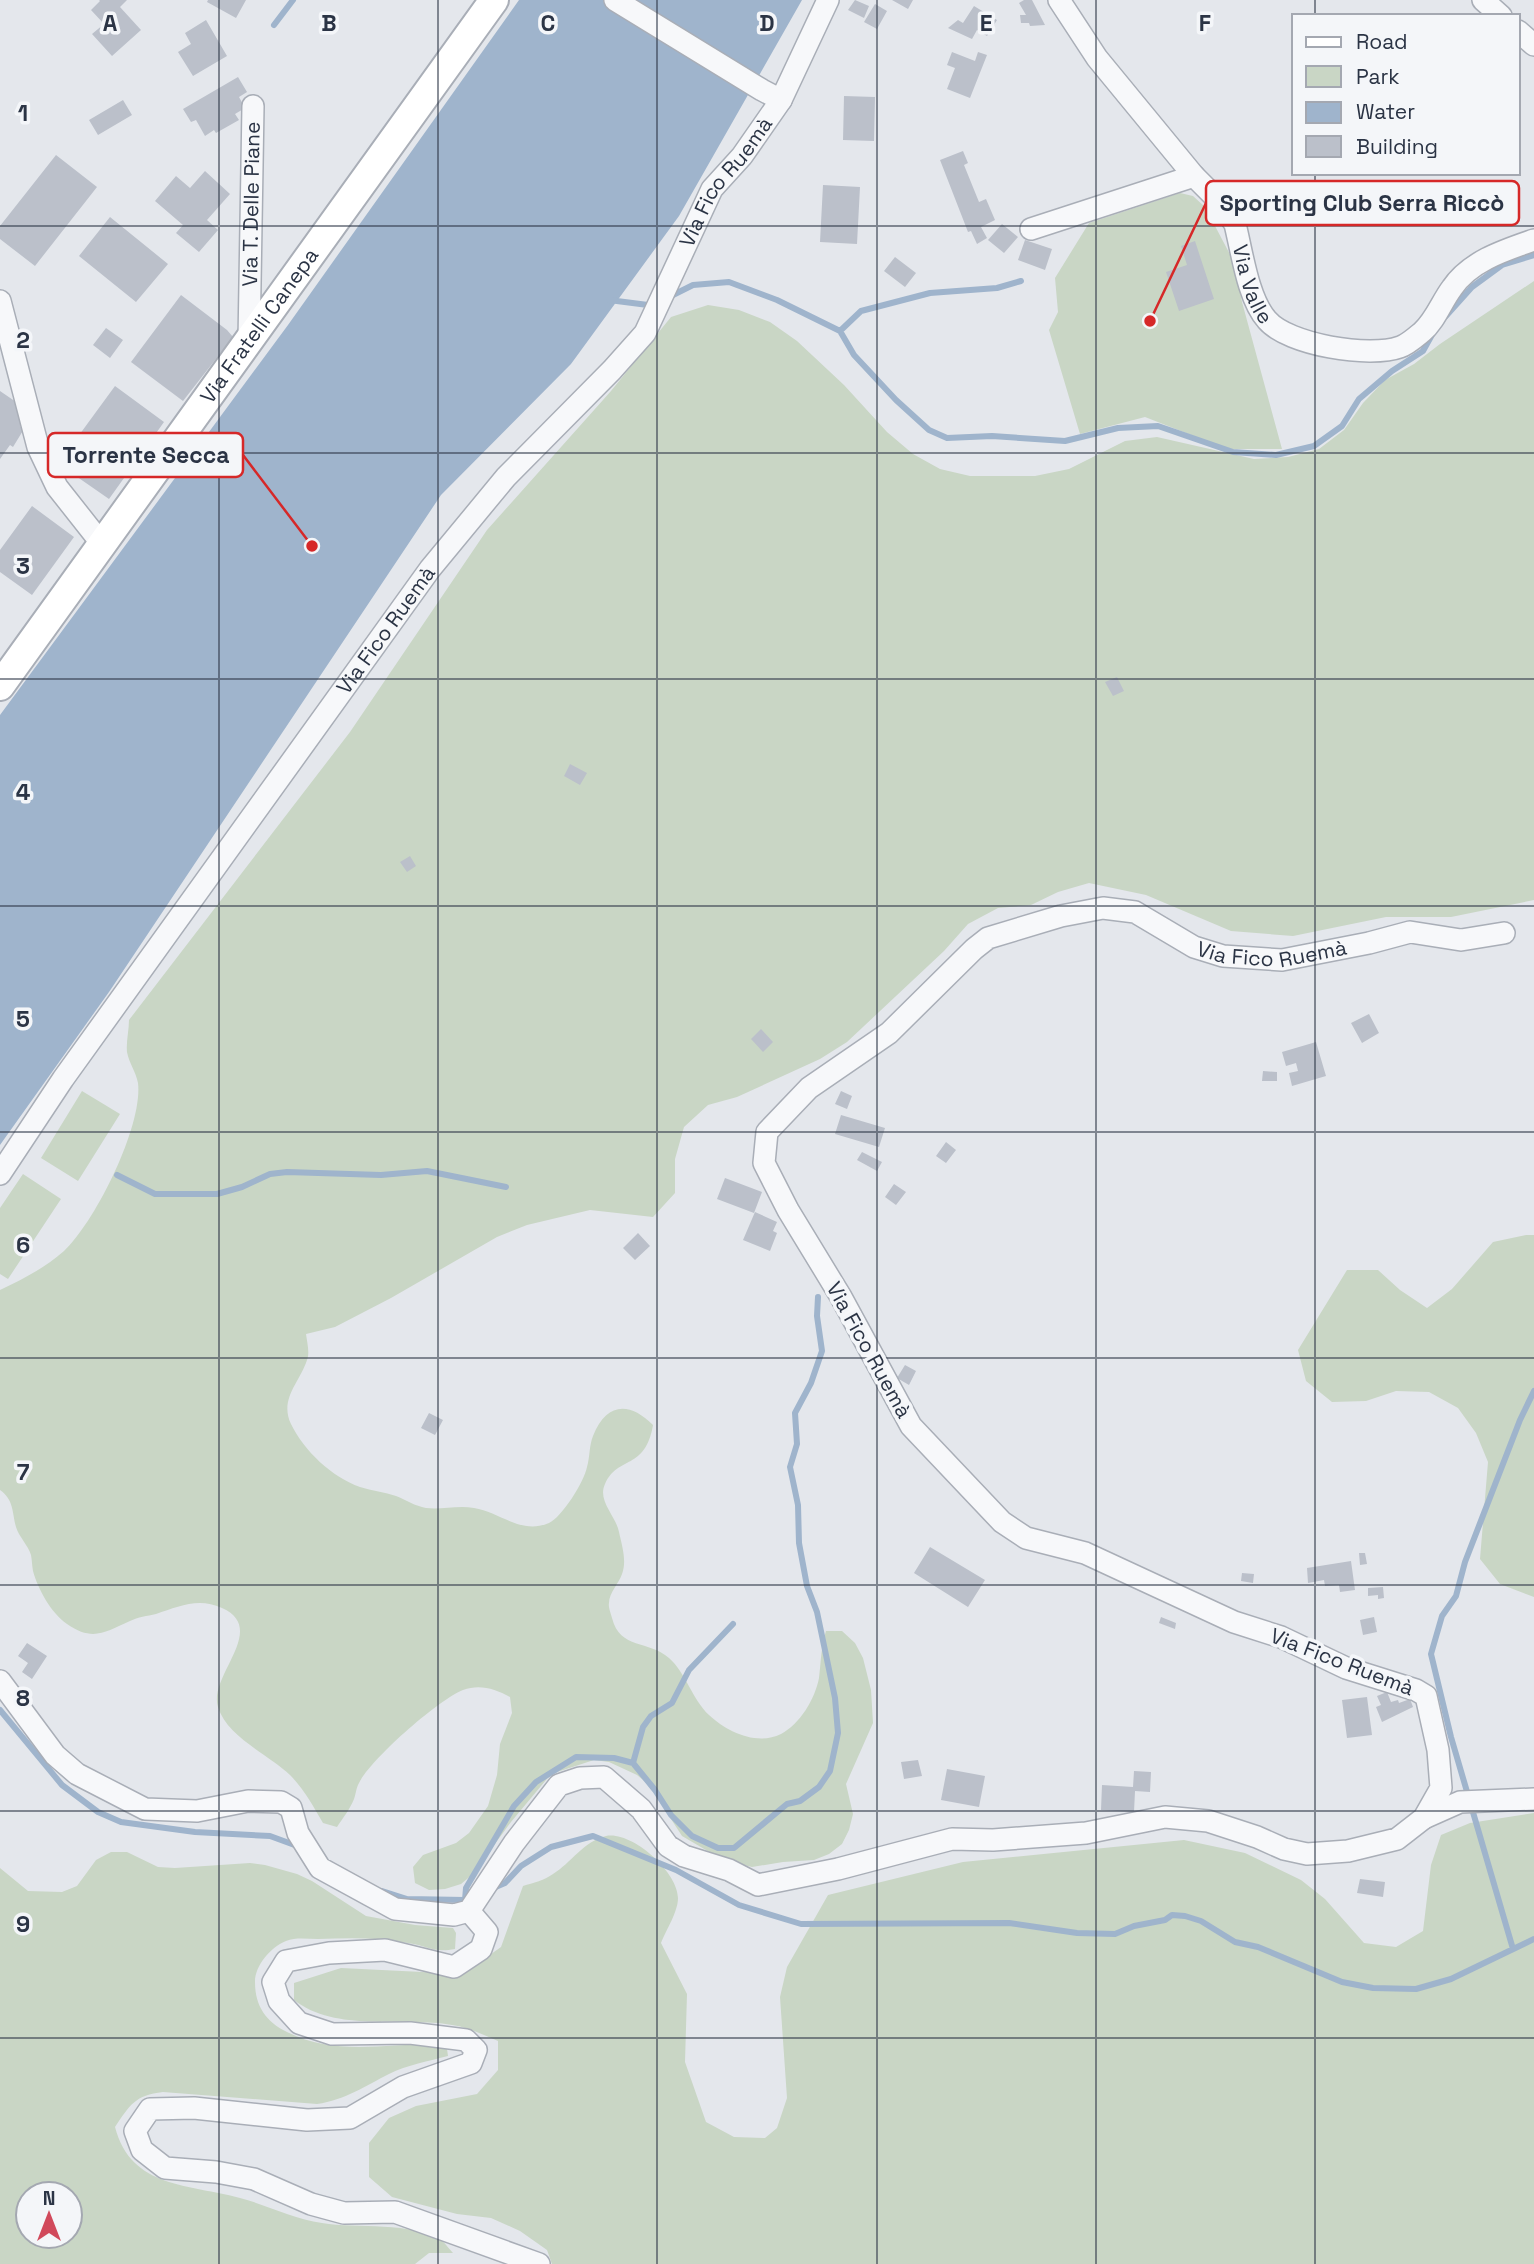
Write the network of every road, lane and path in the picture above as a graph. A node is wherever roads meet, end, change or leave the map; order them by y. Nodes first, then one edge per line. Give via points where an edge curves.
1 (494, 0) edge
2 (615, 0) edge
3 (828, 0) edge
4 (1059, 0) edge
5 (1483, 0) edge
6 (1499, 14) edge
7 (1520, 33) edge
8 (1534, 45) edge
9 (772, 95) junction
10 (253, 106) dead end
11 (1194, 176) junction
12 (1031, 229) dead end
13 (1534, 240) edge
14 (0, 302) edge
15 (249, 342) junction
16 (102, 544) junction
17 (0, 686) edge
18 (1504, 933) dead end
19 (0, 1174) edge
20 (0, 1681) edge
21 (1534, 1799) edge
22 (1424, 1818) junction
23 (469, 1911) junction
24 (539, 2264) edge

1 - 15 main road, Via Fratelli Canepa
2 - 9 street
3 - 9 street
4 - 11 street, Via Valle via 1097,58
5 - 6 street
7 - 8 street
9 - 19 street, Via Fico Ruemà via 742,156 712,189 645,332 506,477 430,569 62,1079
10 - 15 street, Via T. Delle Piane
11 - 12 street
11 - 13 street, Via Valle via 1230,214 1255,300 1266,319 1278,330 1331,347 1363,352 1400,347 1424,330 1453,285 1479,263
14 - 16 street via 38,447 57,487
15 - 16 main road, Via Fratelli Canepa
16 - 17 main road, Via Fratelli Canepa
18 - 22 street, Via Fico Ruemà via 1461,940 1410,932 1282,960 1213,953 1194,947 1135,912 1103,908 988,938 889,1033 809,1088 780,1116 767,1132 764,1163 911,1426 1002,1522 1026,1538 1085,1553 1234,1622 1426,1696 1441,1788
20 - 23 street via 55,1755 77,1773 145,1809 197,1811 248,1801 281,1802 291,1808 298,1833 320,1868 395,1909 454,1915
21 - 22 street via 1460,1802
22 - 23 street, Via Fico Ruemà via 1397,1839 1348,1851 1307,1854 1208,1821 1165,1818 1086,1833 952,1839 758,1885 684,1856 668,1846 641,1809 604,1777 580,1778 559,1785
23 - 24 street via 486,1932 481,1949 454,1967 385,1950 329,1953 286,1961 273,1982 279,2001 299,2023 332,2034 410,2033 466,2040 476,2050 471,2063 403,2087 350,2118 307,2120 194,2108 150,2109 135,2131 142,2150 165,2168 254,2179 344,2213 395,2212

